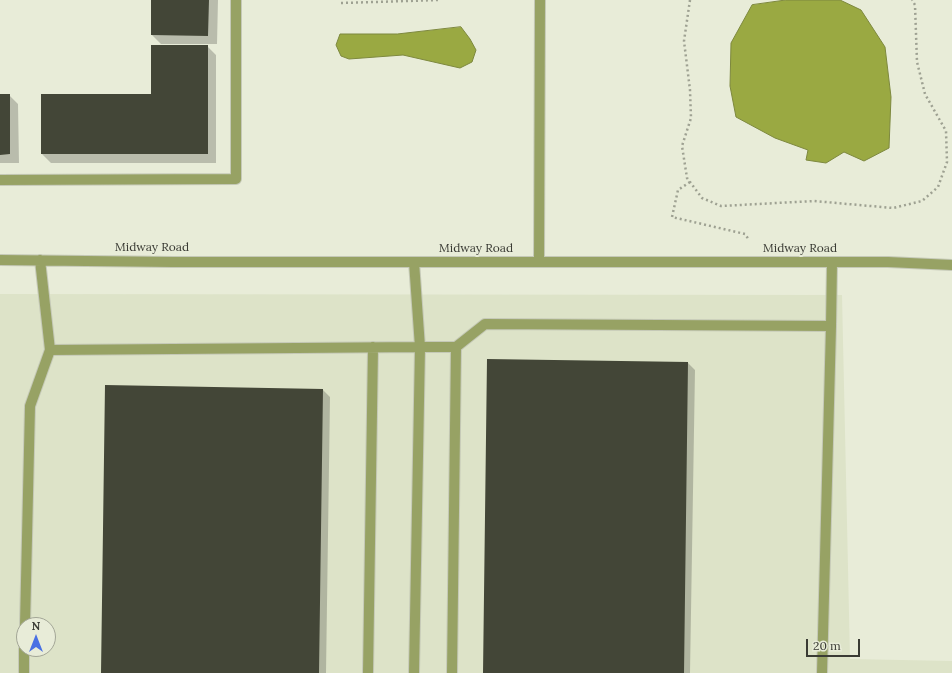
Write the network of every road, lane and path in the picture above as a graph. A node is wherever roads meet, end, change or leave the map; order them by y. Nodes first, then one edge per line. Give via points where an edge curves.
1 (236, 0) edge
2 (440, 0) edge
3 (540, 0) edge
4 (690, 0) edge
5 (912, 0) edge
6 (341, 3) dead end
7 (0, 180) edge
8 (690, 182) junction
9 (749, 240) dead end
10 (0, 260) edge
11 (40, 260) junction
12 (414, 262) junction
13 (540, 262) junction
14 (832, 262) junction
15 (952, 265) edge
16 (831, 326) junction
17 (420, 346) junction
18 (373, 347) junction
19 (456, 347) junction
20 (50, 350) junction
21 (25, 617) edge
22 (24, 657) edge
23 (24, 673) edge
24 (368, 673) edge
25 (414, 673) edge
26 (452, 673) edge
27 (822, 673) edge

1 - 7 street via 236,179
2 - 6 path
3 - 13 street
4 - 8 path via 684,41 691,118 682,146 687,178
5 - 8 path via 915,5 917,62 923,88 946,131 947,162 938,187 922,201 893,208 814,201 721,206 702,198
8 - 9 path via 678,190 672,217 745,234
10 - 11 street, Midway Road
11 - 12 street, Midway Road
11 - 20 street
12 - 13 street, Midway Road
12 - 17 street
13 - 14 street, Midway Road
14 - 15 street, Midway Road
14 - 16 street
16 - 19 street via 485,324
16 - 27 street
17 - 18 street
17 - 19 street
17 - 25 street
18 - 20 street
18 - 24 street
19 - 26 street
20 - 21 street via 30,406
22 - 23 street

